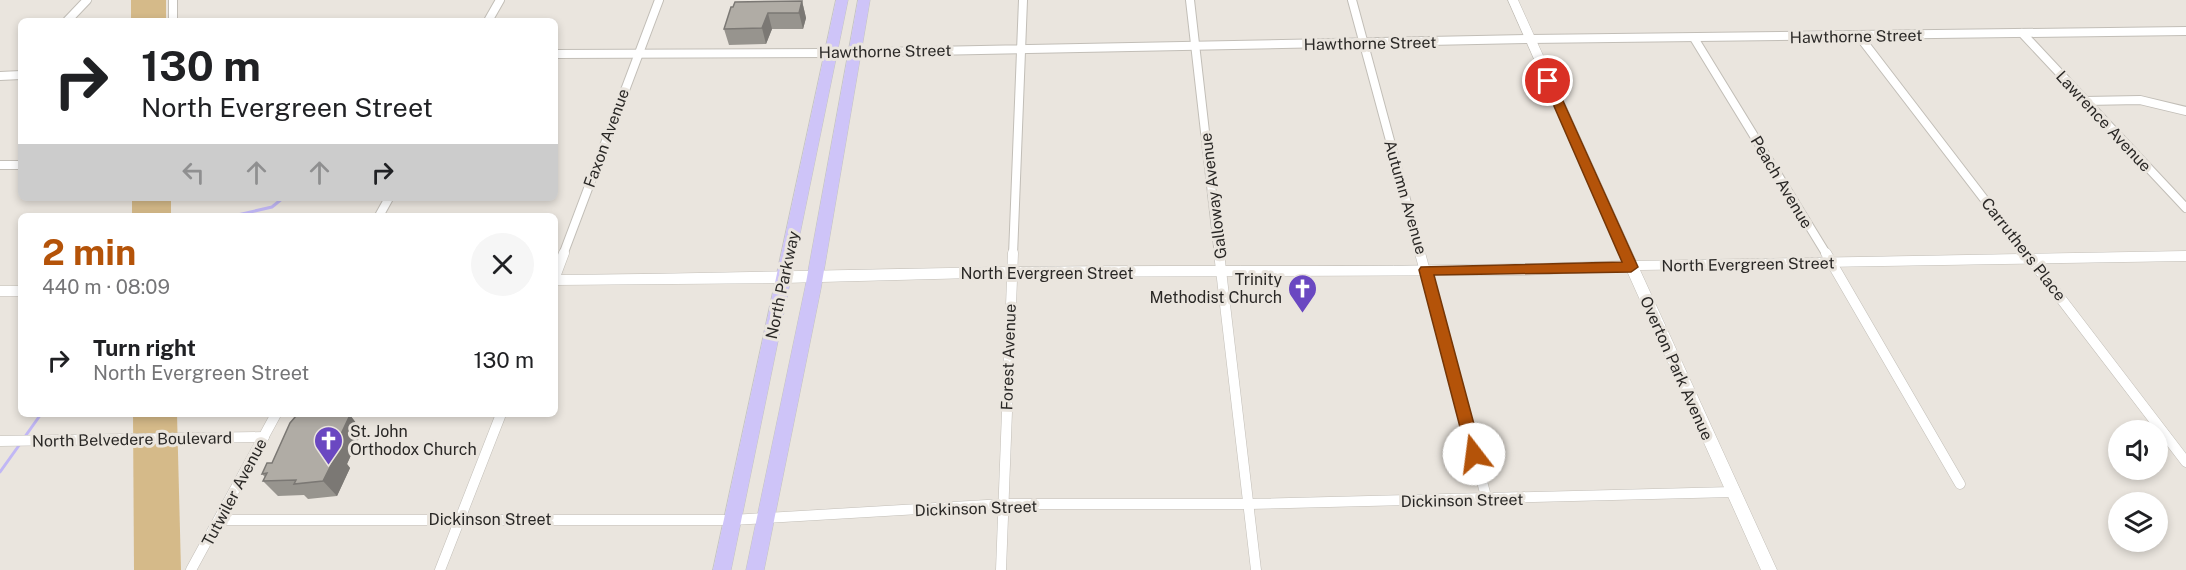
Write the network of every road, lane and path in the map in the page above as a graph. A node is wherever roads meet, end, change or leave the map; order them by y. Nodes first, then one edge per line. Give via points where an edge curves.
1 (87, 0) edge
2 (173, 0) edge
3 (500, 0) edge
4 (659, 0) edge
5 (842, 0) edge
6 (864, 0) edge
7 (1023, 0) edge
8 (1190, 0) edge
9 (1352, 0) edge
10 (1513, 0) edge
11 (70, 18) edge
12 (173, 18) edge
13 (490, 18) edge
14 (2186, 31) edge
15 (2022, 33) junction
16 (1859, 36) junction
17 (1694, 38) junction
18 (1530, 39) junction
19 (1362, 43) junction
20 (1196, 47) junction
21 (1021, 48) junction
22 (638, 52) junction
23 (854, 52) junction
24 (830, 53) junction
25 (558, 54) edge
26 (18, 73) edge
27 (0, 76) edge
28 (2085, 101) junction
29 (2186, 111) edge
30 (0, 165) edge
31 (18, 165) edge
32 (2186, 208) edge
33 (2186, 256) edge
34 (2031, 258) junction
35 (1831, 261) junction
36 (1631, 267) junction
37 (1426, 270) junction
38 (558, 271) edge
39 (1011, 272) junction
40 (1222, 272) junction
41 (814, 277) junction
42 (783, 278) junction
43 (558, 279) edge
44 (0, 291) edge
45 (18, 291) edge
46 (274, 417) edge
47 (500, 417) edge
48 (264, 437) junction
49 (4, 441) edge
50 (2186, 462) edge
51 (1960, 484) dead end
52 (1732, 492) junction
53 (1487, 500) junction
54 (1004, 504) junction
55 (1249, 504) junction
56 (460, 519) junction
57 (765, 519) junction
58 (220, 520) junction
59 (732, 520) junction
60 (191, 570) edge
61 (440, 570) edge
62 (722, 570) edge
63 (755, 570) edge
64 (1001, 570) edge
65 (1256, 570) edge
66 (1769, 570) edge

1 - 11 street
2 - 12 street
3 - 13 street
4 - 22 street, Faxon Avenue
5 - 24 main road, North Parkway
6 - 23 main road, North Parkway
7 - 21 street, Forest Avenue
8 - 20 street, Galloway Avenue
9 - 19 street, Autumn Avenue
10 - 18 street, Overton Park Avenue
14 - 15 street, Hawthorne Street
15 - 16 street, Hawthorne Street
15 - 28 street, Lawrence Avenue
16 - 17 street, Hawthorne Street
16 - 34 street, Carruthers Place
17 - 18 street, Hawthorne Street
17 - 35 street, Peach Avenue
18 - 19 street, Hawthorne Street
18 - 36 street, Overton Park Avenue
19 - 20 street, Hawthorne Street
19 - 37 street, Autumn Avenue
20 - 21 street, Hawthorne Street
20 - 40 street, Galloway Avenue
21 - 23 street, Hawthorne Street
21 - 39 street, Forest Avenue
22 - 24 street, Hawthorne Street
22 - 25 street, Hawthorne Street
22 - 38 street, Faxon Avenue
23 - 24 street, Hawthorne Street
23 - 41 main road, North Parkway
24 - 42 main road, North Parkway
26 - 27 street
28 - 29 street via 2140,100
28 - 32 street, Lawrence Avenue
30 - 31 street
33 - 34 street, North Evergreen Street
34 - 35 street, North Evergreen Street
34 - 50 street, Carruthers Place
35 - 36 street, North Evergreen Street
35 - 51 street, Peach Avenue
36 - 37 street, North Evergreen Street
36 - 52 street, Overton Park Avenue
37 - 40 street, North Evergreen Street
37 - 53 street, Autumn Avenue
39 - 40 street, North Evergreen Street
39 - 41 street, North Evergreen Street
39 - 54 street, Forest Avenue
40 - 55 street, Galloway Avenue
41 - 42 street, North Evergreen Street
41 - 57 main road, North Parkway
42 - 43 street, North Evergreen Street
42 - 59 main road, North Parkway
44 - 45 street
46 - 48 street, Tutwiler Avenue
47 - 56 street
48 - 49 street, North Belvedere Boulevard
48 - 58 street, Tutwiler Avenue
52 - 53 street, Dickinson Street
52 - 66 street, Overton Park Avenue
53 - 55 street, Dickinson Street
54 - 55 street, Dickinson Street
54 - 57 street, Dickinson Street
54 - 64 street, Forest Avenue
55 - 65 street, Galloway Avenue
56 - 58 street, Dickinson Street
56 - 59 street, Dickinson Street
56 - 61 street
57 - 59 street, Dickinson Street
57 - 63 main road, North Parkway
58 - 60 street, Tutwiler Avenue
59 - 62 main road, North Parkway

